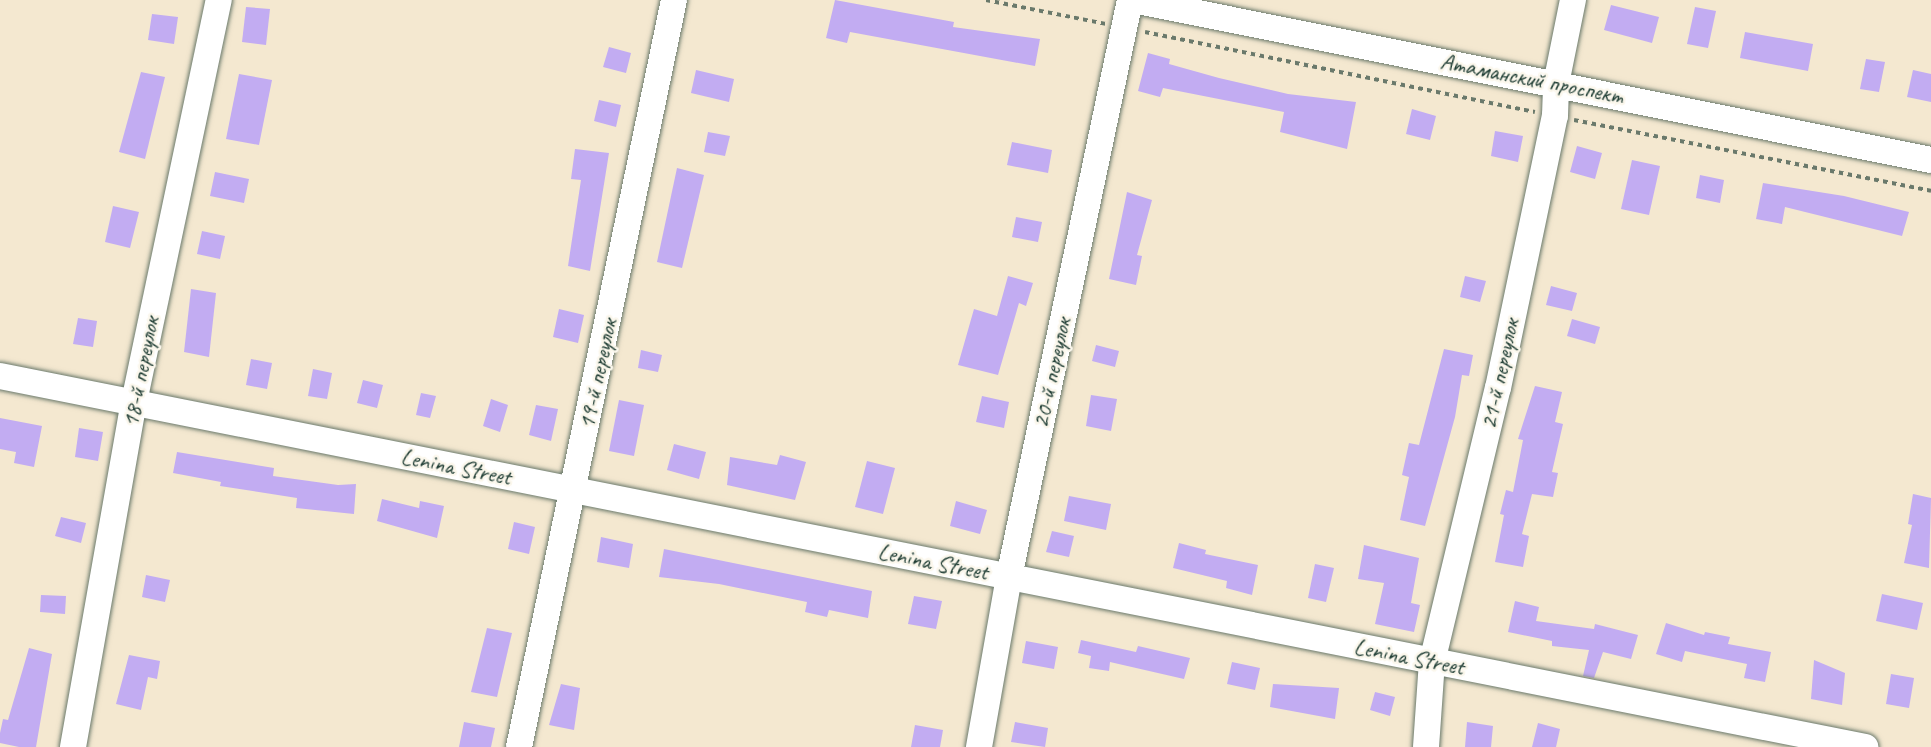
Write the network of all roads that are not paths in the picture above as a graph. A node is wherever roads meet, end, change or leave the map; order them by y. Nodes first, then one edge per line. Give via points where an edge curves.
1 (219, 0) edge
2 (674, 0) edge
3 (1131, 0) edge
4 (1573, 0) edge
5 (1556, 84) junction
6 (1931, 160) edge
7 (0, 376) edge
8 (134, 402) junction
9 (574, 491) junction
10 (1010, 577) junction
11 (1432, 662) junction
12 (73, 747) edge
13 (519, 747) edge
14 (979, 747) edge
15 (1426, 747) edge
16 (1865, 747) edge

1 - 8 street, 18-й переулок
2 - 9 street, 19-й переулок
3 - 5 street, Атаманский проспект
3 - 10 street, 20-й переулок
4 - 5 street, 21-й переулок
5 - 6 street, Атаманский проспект
5 - 11 street, 21-й переулок via 1555,116 1498,388
7 - 8 street, Lenina Street
8 - 9 street, Lenina Street
8 - 12 street, 18-й переулок
9 - 10 street, Lenina Street
9 - 13 street, 19-й переулок
10 - 11 street, Lenina Street
10 - 14 street, 20-й переулок
11 - 15 street, 21-й переулок
11 - 16 street, Lenina Street

